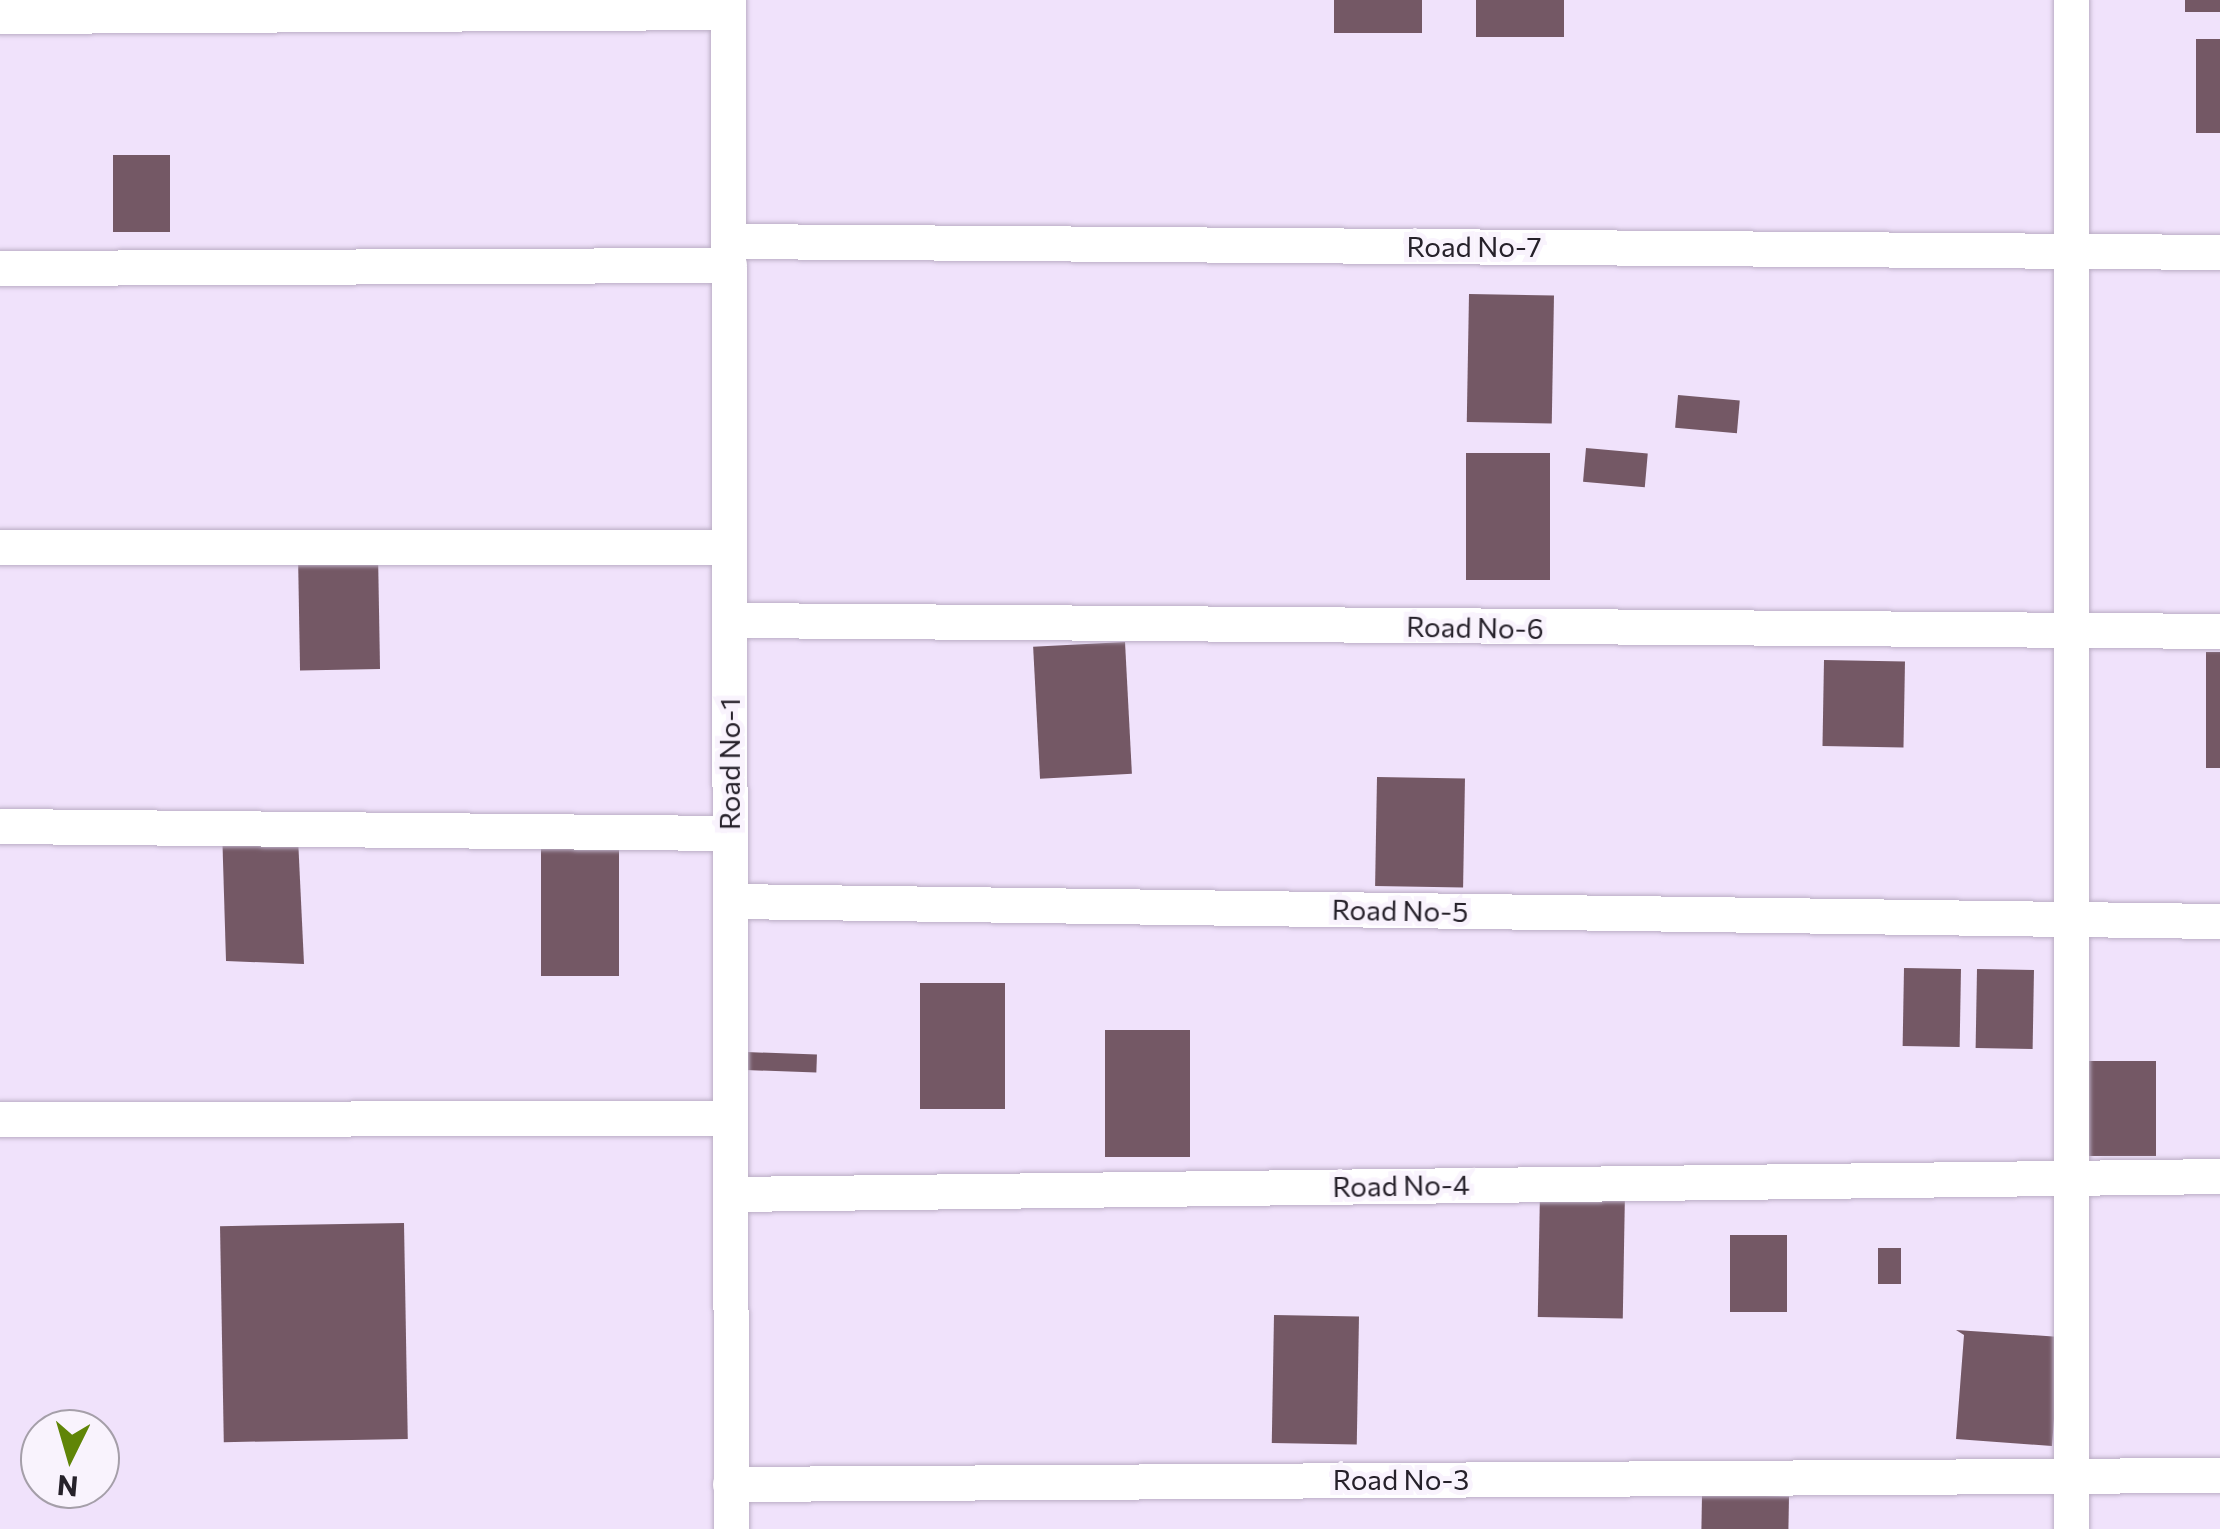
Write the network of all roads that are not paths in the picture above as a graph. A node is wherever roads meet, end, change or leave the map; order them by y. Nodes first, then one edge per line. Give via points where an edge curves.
1 (2071, 0) edge
2 (728, 6) edge
3 (0, 16) edge
4 (2071, 250) junction
5 (2220, 252) edge
6 (728, 253) junction
7 (0, 268) edge
8 (0, 546) edge
9 (729, 547) junction
10 (729, 620) junction
11 (2220, 631) edge
12 (2071, 632) junction
13 (0, 826) edge
14 (730, 833) junction
15 (730, 901) junction
16 (2071, 919) junction
17 (2220, 921) edge
18 (730, 1118) junction
19 (0, 1119) edge
20 (2071, 1176) junction
21 (2220, 1176) edge
22 (730, 1194) junction
23 (2071, 1473) junction
24 (2220, 1475) edge
25 (730, 1484) junction
26 (730, 1529) edge
27 (2071, 1529) edge

1 - 4 street
2 - 3 street
2 - 6 street, Road No-1
4 - 5 street, Road No-7
4 - 6 street, Road No-7
4 - 12 street
6 - 7 street, Road No-7
6 - 9 street, Road No-1
8 - 9 street
9 - 10 street, Road No-1
10 - 12 street, Road No-6
10 - 14 street, Road No-1
11 - 12 street, Road No-6
12 - 16 street
13 - 14 street
14 - 15 street, Road No-1
15 - 16 street, Road No-5
15 - 18 street, Road No-1
16 - 17 street, Road No-5
16 - 20 street
18 - 19 street
18 - 22 street, Road No-1
20 - 21 street, Road No-4
20 - 22 street, Road No-4
20 - 23 street
22 - 25 street, Road No-1
23 - 24 street, Road No-3
23 - 25 street, Road No-3
23 - 27 street
25 - 26 street, Road No-1

